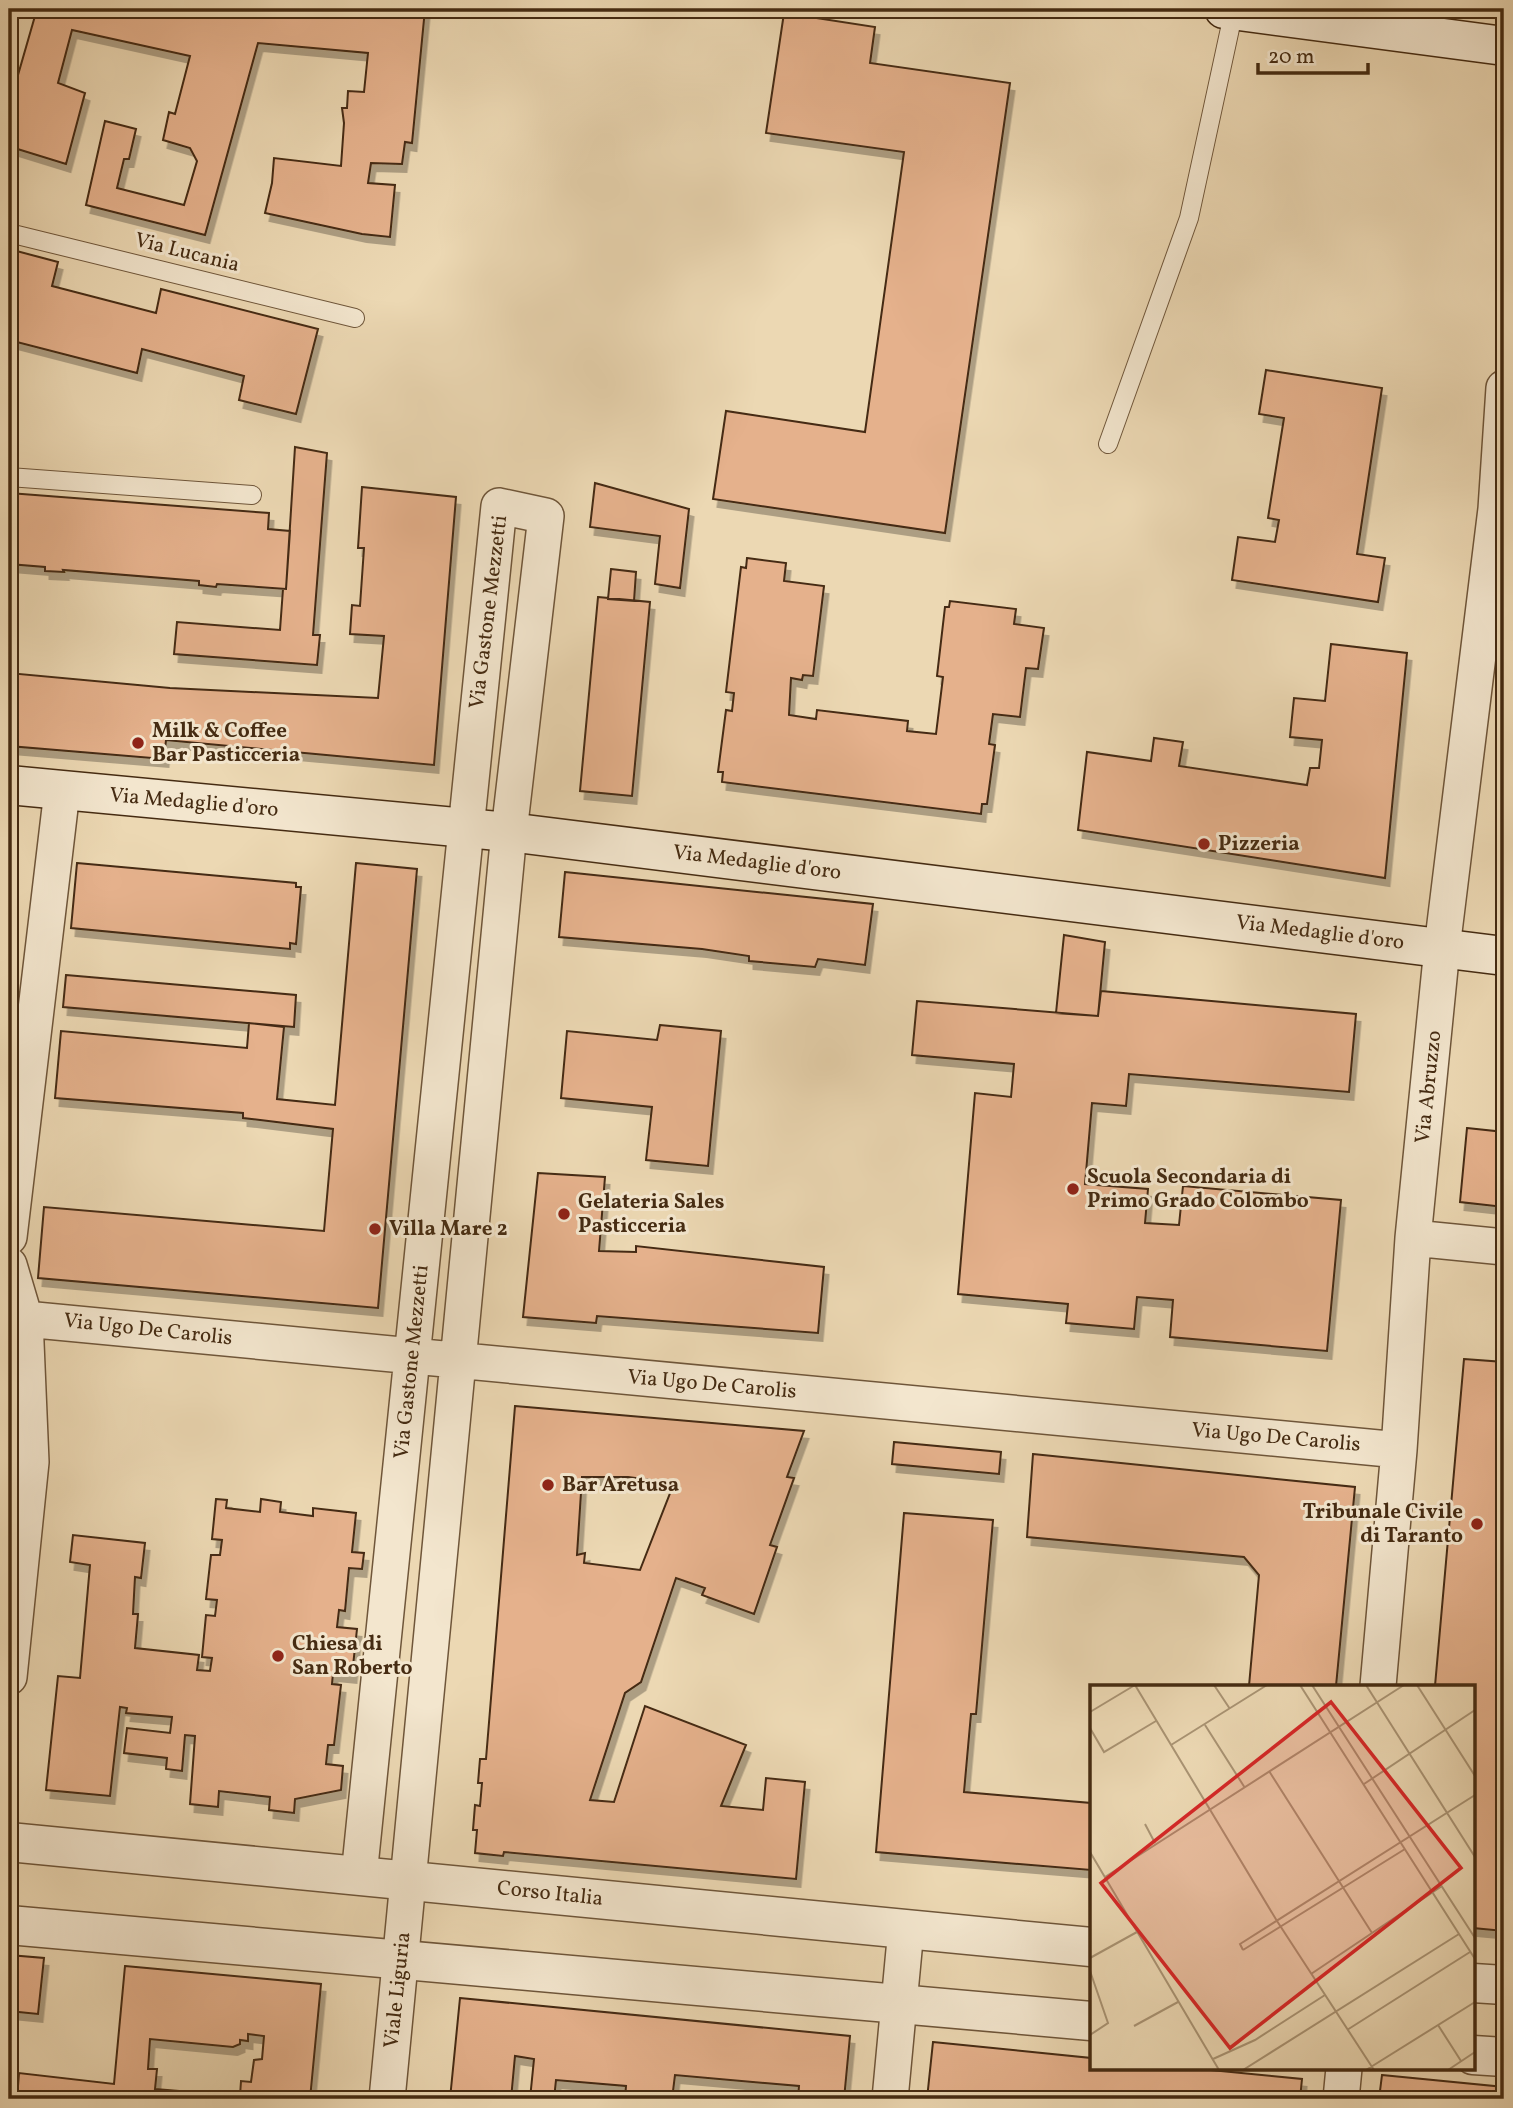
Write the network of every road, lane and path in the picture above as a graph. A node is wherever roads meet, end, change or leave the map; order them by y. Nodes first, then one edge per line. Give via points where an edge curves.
1 (1229, 9) edge
2 (1504, 46) edge
3 (9, 233) edge
4 (355, 318) dead end
5 (1504, 388) edge
6 (1108, 444) dead end
7 (9, 477) edge
8 (1501, 490) edge
9 (252, 495) dead end
10 (9, 785) edge
11 (62, 791) junction
12 (465, 828) junction
13 (509, 832) junction
14 (1442, 948) junction
15 (1504, 956) edge
16 (9, 1237) edge
17 (1413, 1238) junction
18 (1504, 1247) edge
19 (9, 1265) edge
20 (26, 1319) junction
21 (413, 1356) junction
22 (458, 1360) junction
23 (1399, 1450) junction
24 (9, 1677) edge
25 (1378, 1685) edge
26 (9, 1842) edge
27 (359, 1876) junction
28 (409, 1881) junction
29 (9, 1925) edge
30 (906, 1929) junction
31 (1090, 1947) edge
32 (401, 1961) junction
33 (1474, 1983) edge
34 (1504, 1985) edge
35 (900, 2005) junction
36 (1090, 2021) edge
37 (1474, 2055) edge
38 (1504, 2057) edge
39 (1344, 2070) edge
40 (387, 2099) edge
41 (890, 2099) edge
42 (1340, 2099) edge

1 - 2 street
1 - 6 lane via 1189,218
3 - 4 lane, Via Lucania
5 - 8 street, Via Abruzzo
7 - 9 lane
8 - 14 street, Via Abruzzo
10 - 11 street, Via Medaglie d'oro
11 - 12 street, Via Medaglie d'oro
11 - 16 street
12 - 13 street, Via Medaglie d'oro
12 - 13 street, Via Gastone Mezzetti via 499,506 546,516
12 - 21 street, Via Gastone Mezzetti
13 - 14 street, Via Medaglie d'oro
13 - 22 street, Via Gastone Mezzetti
14 - 15 street, Via Medaglie d'oro
14 - 17 street, Via Abruzzo
17 - 18 street
17 - 23 street, Via Abruzzo
19 - 20 street
20 - 21 street, Via Ugo De Carolis
20 - 24 street via 31,1462
21 - 22 street, Via Ugo De Carolis
21 - 27 street, Via Gastone Mezzetti
22 - 23 street, Via Ugo De Carolis
22 - 28 street, Via Gastone Mezzetti
23 - 25 street, Via Abruzzo
26 - 27 street, Corso Italia
27 - 28 street, Corso Italia
28 - 30 street, Corso Italia
28 - 32 street, Viale Liguria
29 - 32 street
30 - 31 street, Corso Italia
30 - 35 street
32 - 35 street
32 - 40 street, Viale Liguria
33 - 34 street
35 - 36 street
35 - 41 street
37 - 38 street
39 - 42 street

